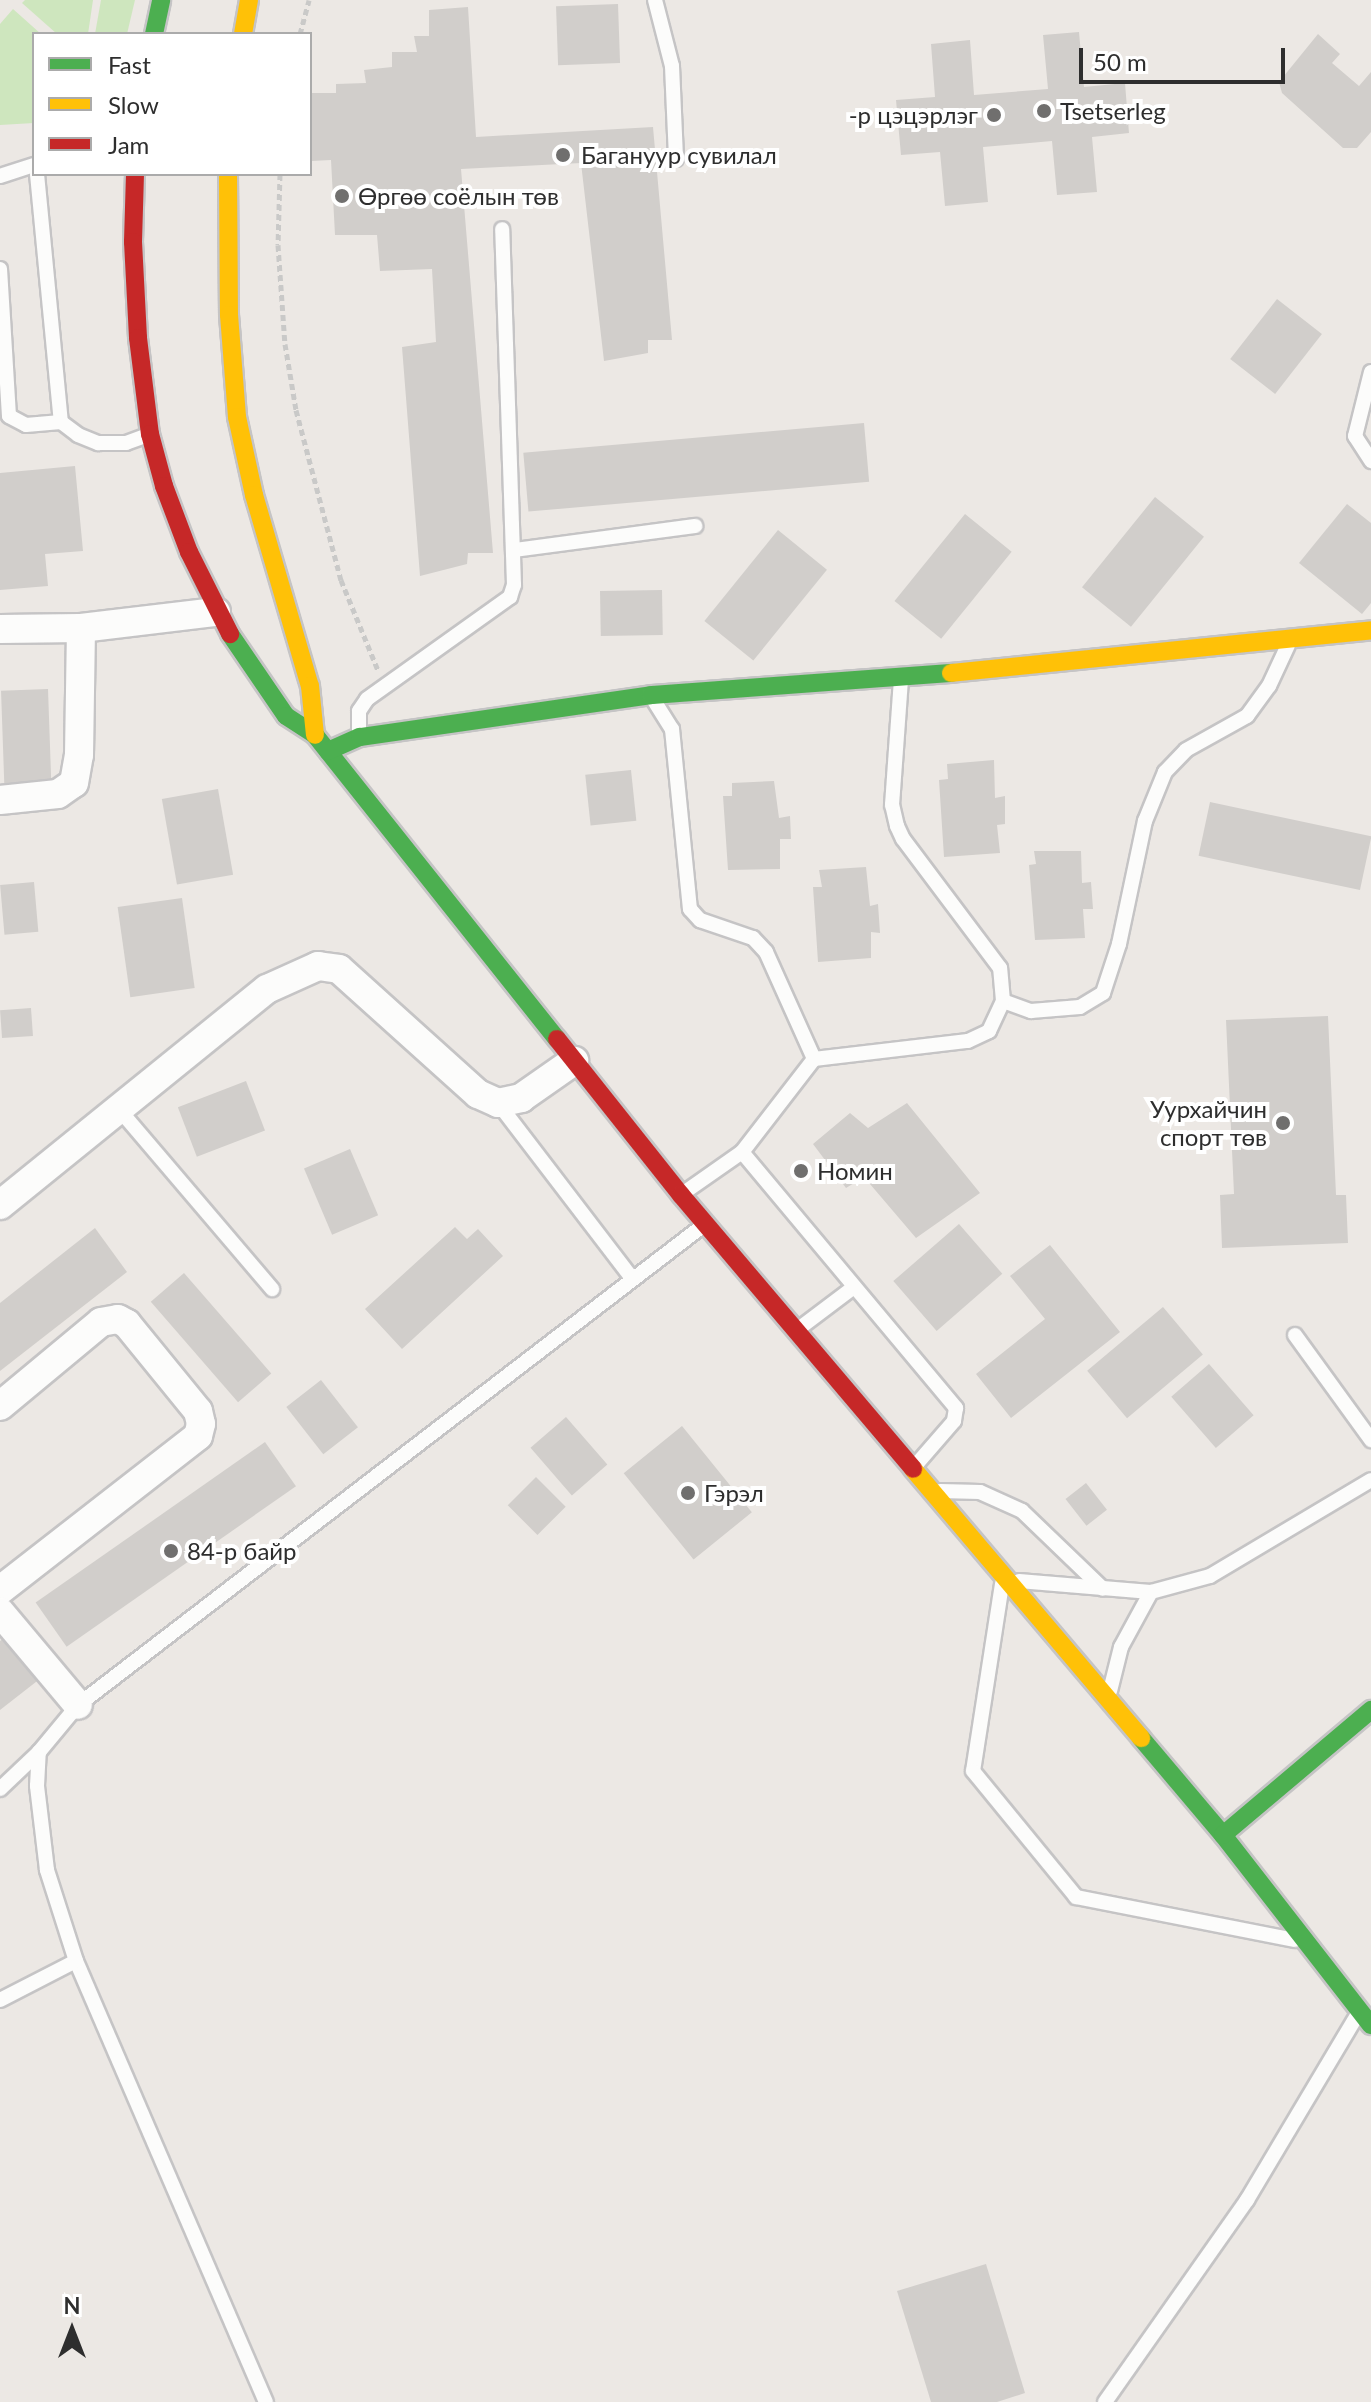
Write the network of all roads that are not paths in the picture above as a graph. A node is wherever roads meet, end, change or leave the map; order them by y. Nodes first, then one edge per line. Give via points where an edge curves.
1 (161, 0) edge
2 (249, 0) edge
3 (655, 0) edge
4 (154, 32) edge
5 (243, 32) edge
6 (676, 159) dead end
7 (32, 166) edge
8 (0, 176) edge
9 (37, 176) edge
10 (135, 176) edge
11 (228, 176) edge
12 (502, 229) dead end
13 (0, 269) edge
14 (1371, 372) edge
15 (5, 416) edge
16 (61, 422) junction
17 (150, 434) junction
18 (1371, 461) edge
19 (695, 526) dead end
20 (515, 550) junction
21 (216, 612) junction
22 (81, 628) junction
23 (0, 629) edge
24 (1371, 630) edge
25 (1289, 640) junction
26 (902, 678) junction
27 (651, 695) junction
28 (315, 735) junction
29 (360, 737) junction
30 (328, 751) junction
31 (0, 800) edge
32 (1003, 1001) junction
33 (814, 1059) junction
34 (574, 1061) junction
35 (498, 1103) junction
36 (118, 1108) junction
37 (742, 1152) junction
38 (681, 1195) junction
39 (0, 1205) edge
40 (705, 1224) junction
41 (631, 1277) junction
42 (854, 1287) junction
43 (272, 1289) dead end
44 (796, 1330) junction
45 (1295, 1335) dead end
46 (0, 1406) edge
47 (1371, 1440) edge
48 (912, 1470) junction
49 (1371, 1480) edge
50 (929, 1490) junction
51 (1003, 1579) junction
52 (1103, 1589) junction
53 (0, 1590) edge
54 (1151, 1592) junction
55 (0, 1612) edge
56 (1108, 1701) junction
57 (78, 1705) junction
58 (1371, 1710) edge
59 (39, 1752) junction
60 (0, 1789) edge
61 (1223, 1835) junction
62 (1307, 1943) junction
63 (76, 1961) junction
64 (0, 2000) edge
65 (1366, 2018) edge
66 (266, 2402) edge
67 (1105, 2402) edge

1 - 4 main road
2 - 5 main road
3 - 6 lane via 672,66
7 - 8 lane
9 - 16 lane
10 - 17 main road via 138,338
11 - 28 main road via 229,315 237,417 254,495 310,686
12 - 20 lane
13 - 15 lane
14 - 18 lane via 1355,436
15 - 16 lane via 26,425
16 - 17 lane via 98,443 126,443
17 - 21 main road via 169,499
19 - 20 lane
20 - 29 lane via 510,597 385,685 359,711
21 - 22 street
21 - 28 main road via 286,716
22 - 23 street
22 - 31 street via 74,783 58,794
24 - 25 main road
25 - 26 main road
25 - 32 lane via 1269,686 1247,716 1186,750 1165,772 1145,821 1103,993 1080,1007 1031,1011
26 - 27 main road
26 - 32 lane via 892,805 897,826 1000,968
27 - 29 main road
27 - 33 lane via 672,729 690,909 700,920 753,938 766,952
28 - 30 main road
29 - 30 main road
30 - 34 main road
32 - 33 lane via 989,1031 968,1041
33 - 37 lane
34 - 35 street via 521,1098
34 - 38 main road
35 - 36 street via 478,1094 339,969 318,966 267,989
35 - 41 lane
36 - 39 street
36 - 43 lane
37 - 38 lane
37 - 42 lane
38 - 40 main road
40 - 41 lane
40 - 44 main road
41 - 57 lane
42 - 44 lane
42 - 48 lane via 956,1408 954,1421
44 - 48 main road
45 - 47 lane
46 - 53 street via 101,1322 118,1319 198,1411 201,1424 198,1436
48 - 50 main road
49 - 54 lane via 1210,1576
50 - 51 main road
50 - 52 lane via 980,1492 1022,1511
51 - 52 lane
51 - 56 main road
51 - 62 lane via 973,1771 1076,1897
52 - 54 lane
54 - 56 lane via 1121,1647
55 - 57 street
56 - 61 main road
57 - 59 lane
58 - 61 main road
59 - 60 lane
59 - 63 lane via 37,1786 47,1870
61 - 62 main road
62 - 65 main road
63 - 64 lane
63 - 66 lane
65 - 67 lane

